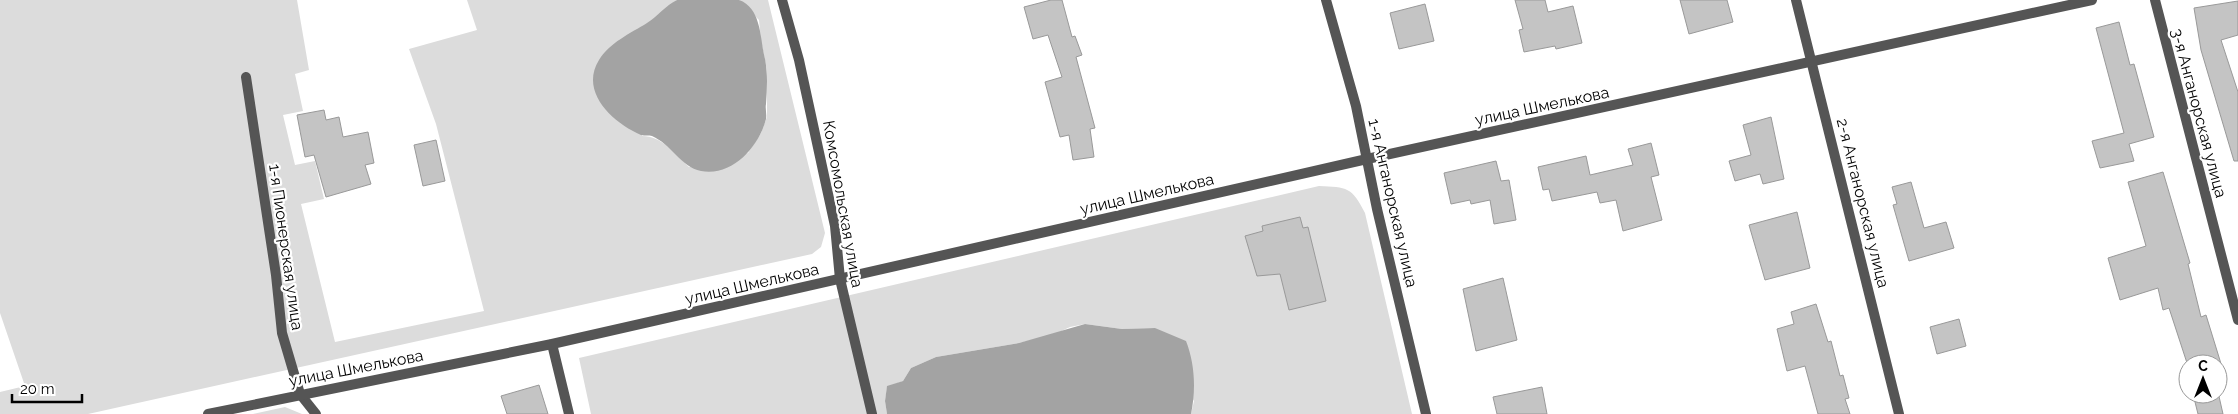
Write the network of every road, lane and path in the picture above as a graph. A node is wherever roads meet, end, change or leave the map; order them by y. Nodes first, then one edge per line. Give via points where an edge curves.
1 (782, 0) edge
2 (1326, 0) edge
3 (1796, 0) edge
4 (2092, 0) edge
5 (2155, 0) edge
6 (1812, 63) junction
7 (246, 77) dead end
8 (1367, 159) junction
9 (840, 279) junction
10 (2238, 320) edge
11 (552, 344) junction
12 (300, 394) junction
13 (208, 414) edge
14 (316, 414) edge
15 (569, 414) edge
16 (872, 414) edge
17 (1426, 414) edge
18 (1899, 414) edge

1 - 9 street, Комсомольская улица via 799,60 832,216
2 - 8 street, 1-я Анганорская улица via 1356,106
3 - 6 street, 2-я Анганорская улица
4 - 6 street, улица Шмелькова
5 - 10 street, 3-я Анганорская улица
6 - 8 street, улица Шмелькова
6 - 18 street, 2-я Анганорская улица
7 - 12 street, 1-я Пионерская улица via 282,333
8 - 9 street, улица Шмелькова
8 - 17 street, 1-я Анганорская улица
9 - 11 street, улица Шмелькова
9 - 16 street, Комсомольская улица
11 - 12 street, улица Шмелькова
11 - 15 street
12 - 13 street, улица Шмелькова
12 - 14 street, 1-я Пионерская улица

